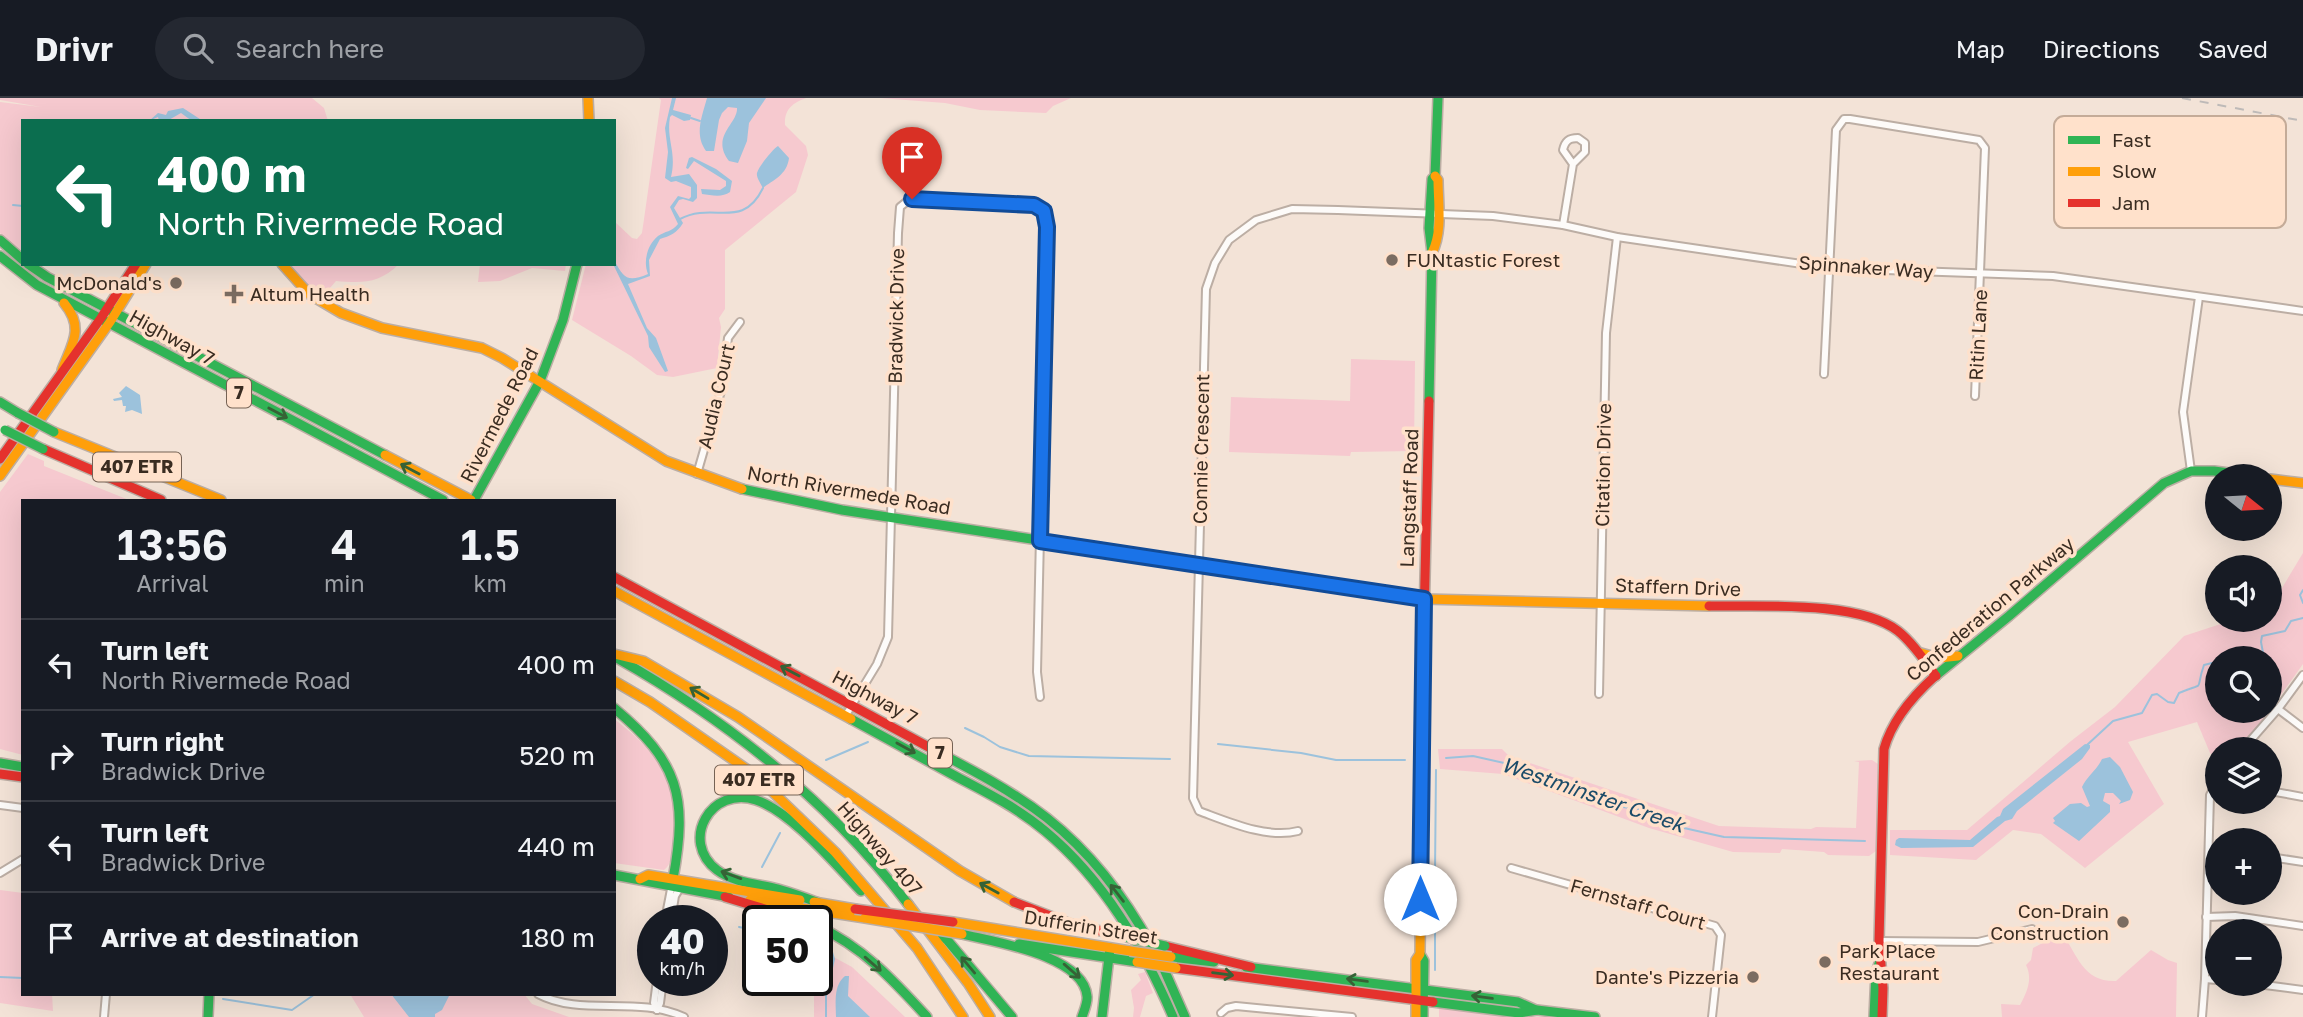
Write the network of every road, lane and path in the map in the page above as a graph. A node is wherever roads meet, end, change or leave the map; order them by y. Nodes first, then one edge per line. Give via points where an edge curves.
1 (588, 98) edge
2 (1438, 98) edge
3 (589, 119) edge
4 (1573, 163) dead end
5 (1434, 214) junction
6 (1563, 225) junction
7 (1618, 237) junction
8 (0, 240) edge
9 (0, 256) edge
10 (21, 258) edge
11 (31, 266) edge
12 (135, 266) edge
13 (145, 266) edge
14 (284, 266) edge
15 (576, 266) edge
16 (1829, 268) junction
17 (1981, 273) junction
18 (56, 295) junction
19 (2199, 297) junction
20 (111, 311) junction
21 (2303, 311) edge
22 (106, 320) junction
23 (740, 322) dead end
24 (62, 370) junction
25 (1824, 374) dead end
26 (540, 381) junction
27 (1975, 396) dead end
28 (0, 402) edge
29 (2, 428) edge
30 (0, 459) edge
31 (2191, 471) junction
32 (2205, 472) edge
33 (697, 474) junction
34 (0, 476) edge
35 (2282, 480) edge
36 (2303, 483) edge
37 (159, 499) edge
38 (219, 499) edge
39 (441, 499) edge
40 (470, 499) edge
41 (473, 499) edge
42 (892, 518) junction
43 (1040, 541) junction
44 (1200, 565) junction
45 (616, 578) edge
46 (616, 592) edge
47 (1424, 599) junction
48 (1602, 602) junction
49 (1918, 652) junction
50 (616, 655) edge
51 (616, 656) edge
52 (1960, 656) junction
53 (2303, 675) edge
54 (1936, 676) junction
55 (616, 682) edge
56 (1599, 694) dead end
57 (1040, 697) dead end
58 (2282, 704) edge
59 (852, 705) junction
60 (616, 709) edge
61 (2282, 712) edge
62 (846, 715) junction
63 (2266, 723) edge
64 (2303, 728) edge
65 (2254, 737) edge
66 (0, 764) edge
67 (21, 767) edge
68 (0, 774) edge
69 (21, 777) edge
70 (2282, 793) edge
71 (2303, 797) edge
72 (0, 805) edge
73 (21, 808) edge
74 (1298, 831) dead end
75 (2282, 859) edge
76 (21, 860) edge
77 (2303, 862) edge
78 (1511, 868) dead end
79 (0, 873) edge
80 (616, 875) edge
81 (675, 884) junction
82 (725, 897) junction
83 (819, 903) junction
84 (670, 905) edge
85 (673, 905) edge
86 (751, 905) edge
87 (882, 905) junction
88 (908, 905) junction
89 (2207, 905) edge
90 (2206, 917) joint
91 (2303, 926) edge
92 (2032, 929) dead end
93 (962, 934) junction
94 (833, 935) edge
95 (1880, 941) junction
96 (1110, 948) junction
97 (1110, 959) junction
98 (1880, 961) junction
99 (1251, 967) junction
100 (2205, 979) edge
101 (2282, 987) edge
102 (1420, 989) junction
103 (2303, 990) edge
104 (107, 996) edge
105 (209, 996) edge
106 (541, 996) edge
107 (655, 996) edge
108 (661, 996) edge
109 (1420, 1000) junction
110 (657, 1010) junction
111 (1537, 1010) junction
112 (1222, 1013) dead end
113 (104, 1017) edge
114 (208, 1017) edge
115 (684, 1017) edge
116 (927, 1017) edge
117 (963, 1017) edge
118 (990, 1017) edge
119 (1012, 1017) edge
120 (1082, 1017) edge
121 (1102, 1017) edge
122 (1173, 1017) edge
123 (1185, 1017) edge
124 (1352, 1017) edge
125 (1416, 1017) edge
126 (1423, 1017) edge
127 (1595, 1017) edge
128 (1712, 1017) edge
129 (1874, 1017) edge
130 (1882, 1017) edge
131 (2202, 1017) edge

1 - 3 main road
2 - 5 main road, Langstaff Road
4 - 6 street
5 - 6 street, Spinnaker Way
5 - 44 street, Connie Crescent via 1292,209 1256,220 1237,232 1221,251 1209,276 1204,311
5 - 47 main road, Langstaff Road
6 - 7 street, Spinnaker Way
7 - 16 street, Spinnaker Way
7 - 48 street, Citation Drive via 1605,333
8 - 10 main road
9 - 18 main road, Highway 7 / 7
11 - 20 main road, Highway 7 / 7
12 - 20 main road
13 - 20 main road
14 - 26 main road, North Rivermede Road via 309,294 341,313 382,328 482,348
15 - 26 main road, Rivermede Road
16 - 17 street, Spinnaker Way
16 - 17 street, Ritin Lane via 1836,130 1844,119 1850,119 1983,144
16 - 25 street
17 - 19 street, Spinnaker Way via 2053,276
17 - 27 street, Ritin Lane
18 - 22 main road, Highway 7 / 7
18 - 24 main road via 74,312 78,331
19 - 21 street, Spinnaker Way
19 - 31 street via 2183,412
20 - 22 main road
40 -> 20 main road, Highway 7 / 7
22 - 24 main road
22 - 34 main road
22 -> 39 main road, Highway 7 / 7
23 - 33 street, Audia Court via 728,338 721,391
24 - 30 main road
26 - 33 main road, North Rivermede Road via 666,461
26 - 41 main road, Rivermede Road
28 - 38 main road, 407 ETR, bridge via 54,432
29 - 37 main road, 407 ETR, bridge
31 - 32 main road
31 - 52 main road, Confederation Parkway via 2164,483
33 - 42 main road, North Rivermede Road via 781,499
35 - 36 main road
42 - 43 main road, North Rivermede Road
42 - 43 street, Bradwick Drive via 901,207 910,198 1037,205 1044,211 1047,227
42 - 59 street, Bradwick Drive via 888,637
43 - 44 main road, North Rivermede Road
43 - 57 street, Bradwick Drive
44 - 47 main road, North Rivermede Road
44 - 74 street, Connie Crescent via 1196,807 1275,834
59 -> 45 main road, Highway 7 / 7
46 - 62 main road, Highway 7 / 7
47 - 48 main road, Staffern Drive
47 - 102 main road, Langstaff Road via 1420,954 1416,960
48 - 49 main road, Staffern Drive via 1841,610 1866,614 1896,628
48 - 56 street, Citation Drive
49 - 52 main road via 1945,659
49 - 54 main road, Staffern Drive
99 -> 50 main road, bridge via 1071,924 1003,896 738,717 643,661
51 - 88 main road, Highway 407 / 407 ETR via 708,713 771,761 848,832
52 - 54 main road, Confederation Parkway
53 - 58 street
54 - 95 main road, Confederation Parkway via 1905,707 1885,743
55 - 87 main road, Highway 407 / 407 ETR via 755,775
59 - 62 street, Bradwick Drive
123 -> 59 main road, Highway 7 / 7 via 1170,978 1132,912 1050,820 994,782
60 - 81 main road via 654,743 676,783 680,832
61 - 64 street
62 -> 122 main road, Highway 7 / 7 via 1043,829 1122,919
63 - 65 street
66 - 67 main road
68 - 69 main road
70 - 71 street
72 - 73 street
75 - 77 street
76 - 79 street
78 - 128 street, Fernstaff Court via 1715,926 1721,935
80 - 81 main road, Dufferin Street via 648,876
81 - 82 main road, Dufferin Street
81 - 83 main road, Dufferin Street
81 - 84 street
81 - 85 street
82 - 86 main road
82 - 93 main road, Dufferin Street, bridge
83 -> 87 main road via 730,876 713,866 700,837 701,824 710,810 721,801 740,796 757,800 812,841 863,894
83 - 96 main road, Dufferin Street, bridge
87 - 117 main road, Highway 407 / 407 ETR
88 - 118 main road, Highway 407 / 407 ETR
119 -> 88 main road via 948,941
89 - 90 street
90 - 91 street via 2235,916
92 - 95 street via 1976,942
93 - 97 main road, Dufferin Street
93 -> 120 main road via 1065,964 1084,984 1088,998
94 -> 116 main road via 854,947
95 - 98 main road, Confederation Parkway
96 - 97 main road
96 - 99 main road, Dufferin Street, bridge
97 -> 109 main road, Dufferin Street, bridge
97 - 121 main road
98 - 129 main road, Confederation Parkway
98 - 130 main road, Confederation Parkway
102 -> 99 main road, Dufferin Street
100 - 131 street
101 - 103 street
102 - 109 main road, Langstaff Road
111 -> 102 main road, Dufferin Street via 1518,1002
104 - 113 street
105 - 114 main road
106 - 110 street via 562,1009 581,1012
107 - 110 street
108 - 110 street
109 - 111 main road, Dufferin Street via 1519,1013
109 - 125 main road, Langstaff Road
109 - 126 main road, Langstaff Road
110 - 115 street
111 - 127 main road, Dufferin Street
112 - 124 street via 1236,1006

